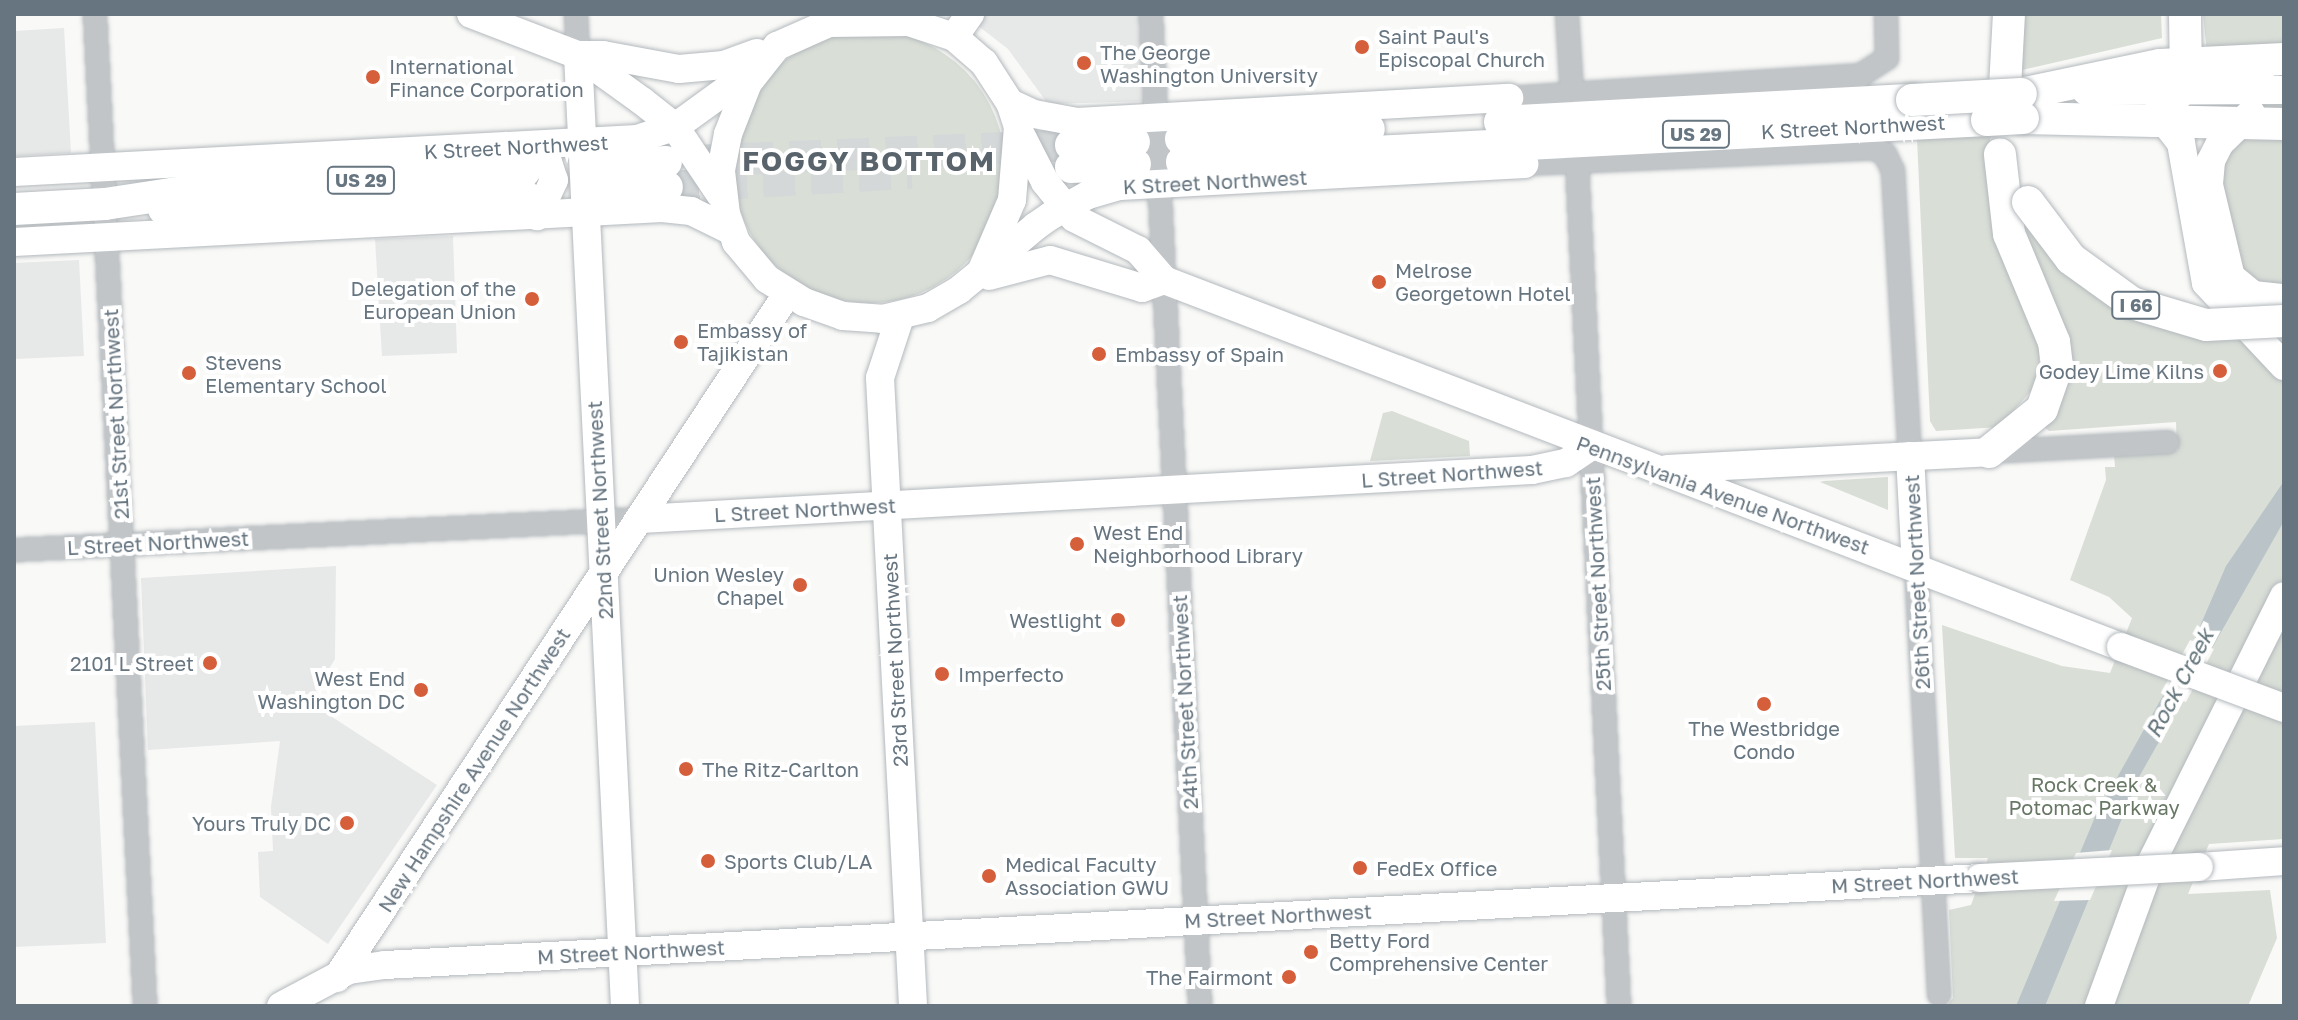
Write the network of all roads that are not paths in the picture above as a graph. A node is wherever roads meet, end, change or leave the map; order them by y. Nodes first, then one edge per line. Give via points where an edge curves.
1 (95, 14) edge
2 (471, 14) edge
3 (576, 14) edge
4 (1151, 14) edge
5 (1567, 14) edge
6 (1886, 14) edge
7 (2009, 14) edge
8 (2185, 14) edge
9 (912, 18) edge
10 (827, 20) edge
11 (964, 33) edge
12 (777, 46) junction
13 (578, 55) junction
14 (2284, 59) edge
15 (756, 69) junction
16 (2205, 94) junction
17 (2088, 95) junction
18 (1509, 98) joint
19 (2012, 100) junction
20 (2276, 101) edge
21 (1913, 112) junction
22 (1014, 115) junction
23 (1156, 117) junction
24 (2153, 120) junction
25 (675, 127) junction
26 (1580, 128) junction
27 (582, 144) junction
28 (1071, 156) tunnel mouth
29 (1158, 158) junction
30 (1524, 164) joint
31 (103, 167) junction
32 (1893, 171) joint
33 (14, 172) edge
34 (667, 175) tunnel mouth
35 (528, 182) junction
36 (599, 190) junction
37 (722, 198) junction
38 (105, 204) junction
39 (1064, 208) junction
40 (18, 211) edge
41 (730, 230) junction
42 (107, 236) junction
43 (14, 242) edge
44 (981, 272) junction
45 (1164, 280) junction
46 (777, 286) junction
47 (959, 290) junction
48 (2284, 298) edge
49 (900, 317) junction
50 (2284, 321) edge
51 (2284, 366) edge
52 (2168, 442) dead end
53 (1591, 446) junction
54 (1989, 452) junction
55 (1910, 456) junction
56 (1654, 470) junction
57 (1174, 490) junction
58 (888, 506) junction
59 (640, 519) junction
60 (601, 522) junction
61 (123, 545) junction
62 (14, 550) edge
63 (1916, 567) junction
64 (603, 574) junction
65 (2284, 596) edge
66 (2284, 617) edge
67 (2265, 642) junction
68 (2284, 708) edge
69 (2284, 861) edge
70 (1934, 881) junction
71 (1614, 898) junction
72 (1196, 920) junction
73 (909, 936) junction
74 (623, 952) junction
75 (340, 974) junction
76 (1939, 994) dead end
77 (145, 1006) edge
78 (281, 1006) edge
79 (318, 1006) edge
80 (625, 1006) edge
81 (913, 1006) edge
82 (1200, 1006) edge
83 (1619, 1006) edge
84 (2099, 1006) edge

1 - 31 street, 21st Street Northwest
2 - 13 main road
3 - 13 street, 22nd Street Northwest
4 - 23 street, 24th Street Northwest
5 - 26 street, 25th Street Northwest
6 - 26 street, K Street Northwest via 1888,52 1875,71
7 - 19 highway
8 - 16 highway
9 - 10 main road
9 - 11 main road
10 - 12 main road
11 - 22 main road, Pennsylvania Avenue Northwest
12 - 13 main road via 724,65 693,69
12 - 15 main road
13 - 25 main road
13 - 27 main road, 22nd Street Northwest
14 - 16 highway, US 29
15 - 25 main road, K Street Northwest
15 - 37 main road via 728,134
16 - 17 highway, K Street Northwest / US 29
16 - 20 highway, US 29
16 - 20 highway
16 - 24 highway
16 - 24 highway, US 29
16 - 48 main road via 2220,143 2209,177 2231,277 2245,291
17 - 19 highway, K Street Northwest / US 29
17 - 21 highway, K Street Northwest / US 29, bridge
17 - 24 highway, K Street Northwest / US 29
18 - 23 main road
18 - 26 highway
19 - 21 highway, K Street Northwest / US 29, bridge
21 - 26 highway, K Street Northwest / US 29
22 - 23 main road via 1063,122
22 - 39 main road, Pennsylvania Avenue Northwest via 1037,170
22 - 44 main road via 1012,200
23 - 29 street, 24th Street Northwest
24 - 51 main road via 2167,125 2181,143 2206,283
25 - 27 main road, K Street Northwest via 637,139
25 - 37 main road
26 - 29 highway, K Street Northwest / US 29
26 - 30 highway
26 - 32 street, K Street Northwest via 1873,148 1885,154
26 - 53 street, 25th Street Northwest
27 - 35 main road, K Street Northwest
27 - 36 main road, 22nd Street Northwest
28 - 29 highway, K Street Northwest / US 29
29 - 30 main road, K Street Northwest
29 - 39 main road, K Street Northwest
29 - 45 street, 24th Street Northwest
31 - 33 main road, K Street Northwest
31 - 35 main road, K Street Northwest
31 - 38 street, 21st Street Northwest
32 - 55 street, 26th Street Northwest
34 - 36 highway, K Street Northwest
35 - 36 main road, K Street Northwest
35 - 38 highway, K Street Northwest / US 29 via 198,190
35 - 42 main road, K Street Northwest
36 - 41 main road, K Street Northwest via 675,209
36 - 60 main road, 22nd Street Northwest
37 - 41 main road
38 - 40 highway, K Street Northwest / US 29
38 - 42 street, 21st Street Northwest
39 - 44 main road, K Street Northwest
39 - 45 main road, Pennsylvania Avenue Northwest via 1087,227 1138,250
41 - 46 main road
42 - 43 main road, K Street Northwest
42 - 61 street, 21st Street Northwest
44 - 47 main road, K Street Northwest
45 - 47 main road, Pennsylvania Avenue Northwest via 1142,288 1086,268 1036,261
45 - 53 main road, Pennsylvania Avenue Northwest
45 - 57 street, 24th Street Northwest
46 - 49 main road via 843,316
46 - 59 main road, New Hampshire Avenue Northwest
47 - 49 main road
49 - 58 main road, 23rd Street Northwest via 880,378
50 - 54 highway, I 66, bridge via 2206,325 2132,303 2071,259 2028,202 2006,154 2009,234 2054,342 2057,366 2042,409
52 - 54 street
53 - 56 main road, Pennsylvania Avenue Northwest
53 - 57 main road, L Street Northwest via 1566,463 1532,470
53 - 71 street, 25th Street Northwest
54 - 55 main road
55 - 56 main road
55 - 63 main road, 26th Street Northwest
56 - 63 main road, Pennsylvania Avenue Northwest
57 - 58 main road, L Street Northwest
57 - 72 street, 24th Street Northwest
58 - 59 main road, L Street Northwest
58 - 73 main road, 23rd Street Northwest
59 - 60 street, L Street Northwest
59 - 64 main road, New Hampshire Avenue Northwest
60 - 61 street, L Street Northwest
60 - 64 main road, 22nd Street Northwest
61 - 62 street, L Street Northwest
61 - 77 street, 21st Street Northwest
63 - 68 main road, Pennsylvania Avenue Northwest, bridge
63 - 70 street, 26th Street Northwest
64 - 74 main road, 22nd Street Northwest
64 - 75 main road, New Hampshire Avenue Northwest
65 - 67 main road
66 - 67 main road
67 - 84 main road via 2151,863
69 - 70 main road, M Street Northwest, bridge
70 - 71 main road, M Street Northwest
70 - 76 street, 26th Street Northwest
71 - 72 main road, M Street Northwest
71 - 83 street, 25th Street Northwest
72 - 73 main road, M Street Northwest
72 - 82 street, 24th Street Northwest
73 - 74 main road, M Street Northwest
73 - 81 main road, 23rd Street Northwest
74 - 75 main road, M Street Northwest via 385,965
74 - 80 main road, 22nd Street Northwest
75 - 78 main road, M Street Northwest
75 - 79 main road, New Hampshire Avenue Northwest

